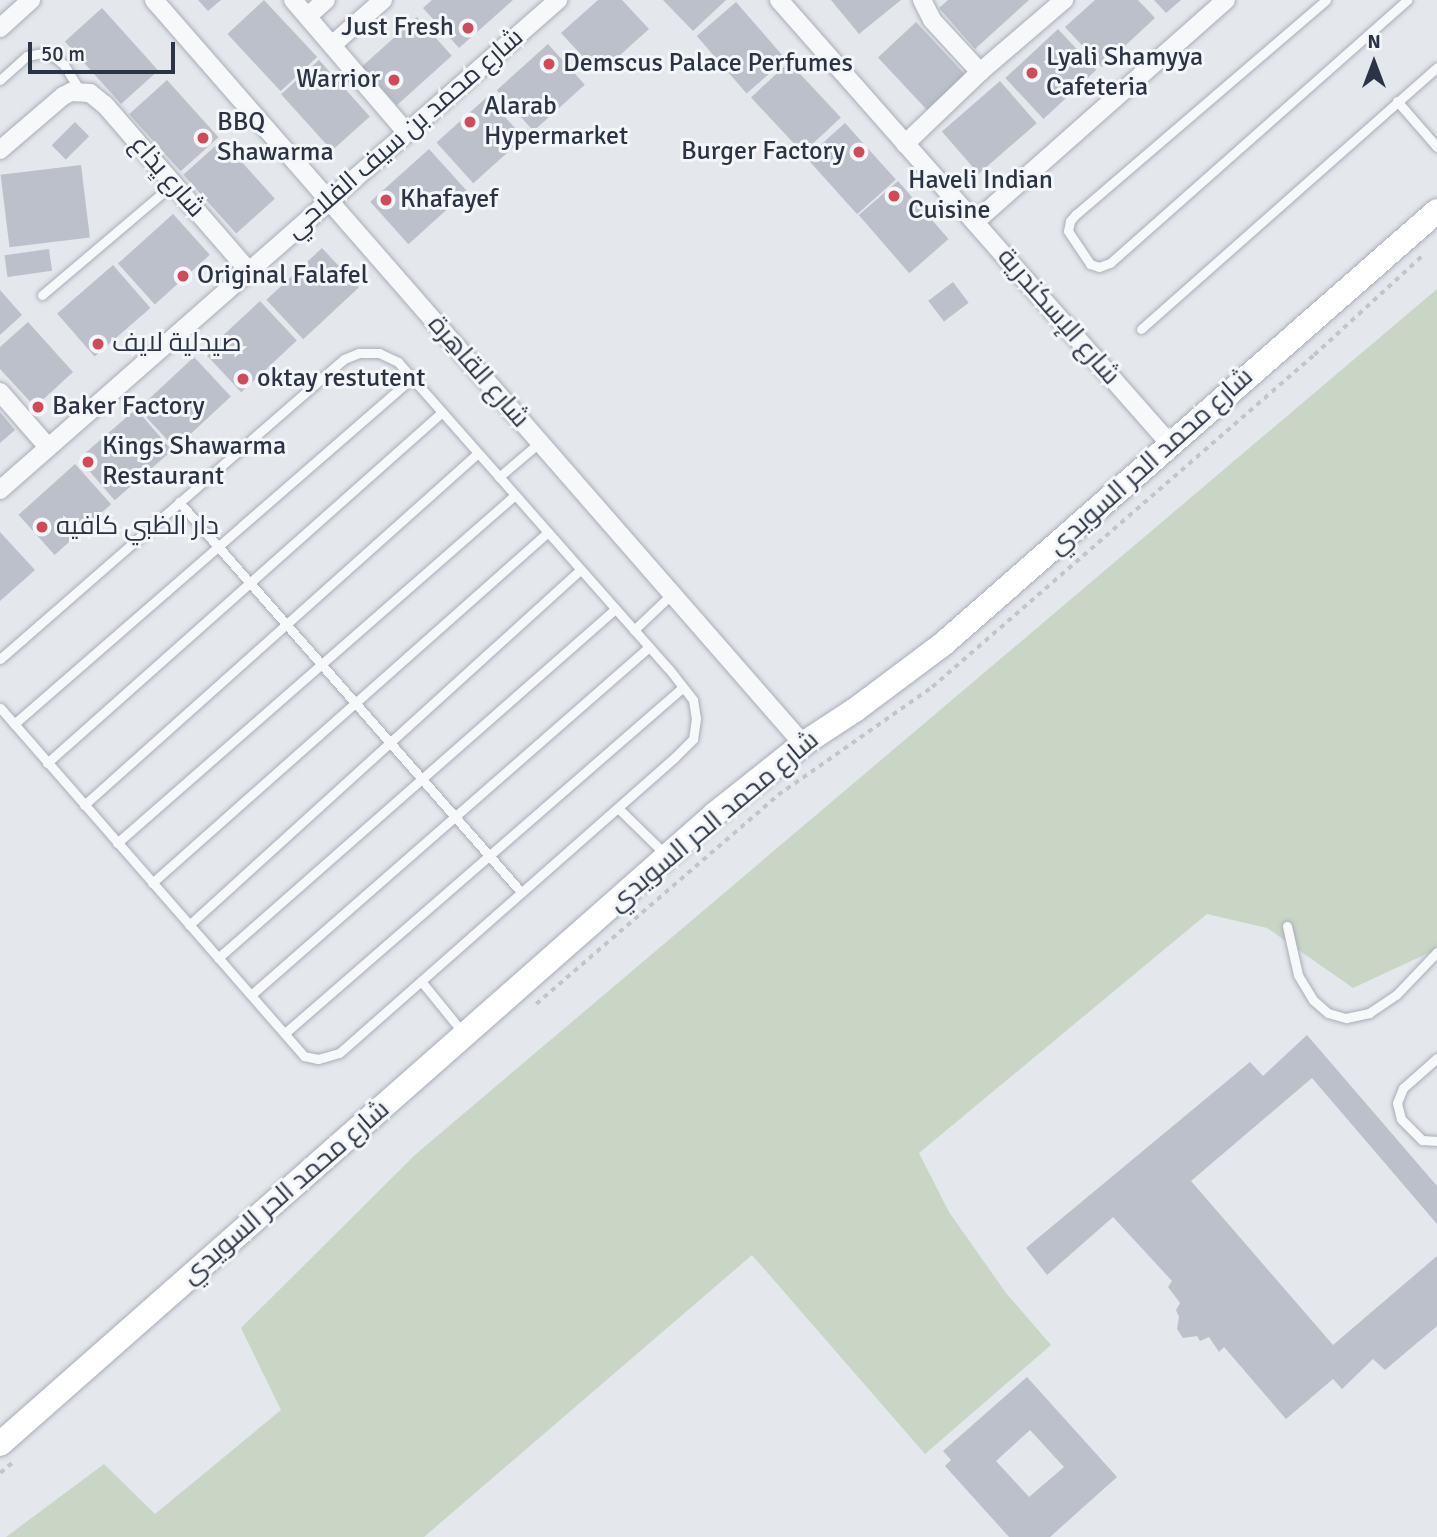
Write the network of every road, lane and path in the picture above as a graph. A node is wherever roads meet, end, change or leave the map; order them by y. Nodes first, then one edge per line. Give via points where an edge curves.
1 (31, 0) edge
2 (154, 0) edge
3 (293, 0) edge
4 (326, 0) edge
5 (383, 0) edge
6 (558, 0) edge
7 (779, 0) edge
8 (922, 0) edge
9 (1064, 0) edge
10 (1226, 0) edge
11 (1326, 0) edge
12 (1407, 0) edge
13 (307, 16) junction
14 (0, 28) edge
15 (332, 45) junction
16 (1437, 67) edge
17 (980, 72) junction
18 (0, 80) edge
19 (80, 92) junction
20 (1397, 101) junction
21 (406, 132) junction
22 (905, 144) junction
23 (1437, 147) edge
24 (0, 150) edge
25 (173, 184) junction
26 (329, 201) junction
27 (1437, 211) edge
28 (975, 222) junction
29 (1428, 251) dead end
30 (249, 271) junction
31 (42, 295) dead end
32 (1141, 329) dead end
33 (412, 378) junction
34 (0, 392) edge
35 (442, 412) junction
36 (540, 442) junction
37 (1170, 444) junction
38 (48, 447) junction
39 (478, 453) junction
40 (499, 477) junction
41 (0, 490) edge
42 (515, 495) junction
43 (179, 502) junction
44 (548, 532) junction
45 (218, 547) junction
46 (580, 570) junction
47 (249, 582) junction
48 (672, 594) junction
49 (614, 610) junction
50 (286, 624) junction
51 (635, 631) junction
52 (649, 647) junction
53 (0, 659) edge
54 (320, 663) junction
55 (682, 688) junction
56 (354, 701) junction
57 (0, 708) edge
58 (14, 724) junction
59 (389, 743) junction
60 (803, 744) junction
61 (47, 763) junction
62 (421, 778) junction
63 (778, 794) dead end
64 (84, 805) junction
65 (618, 808) junction
66 (456, 818) junction
67 (117, 843) junction
68 (487, 855) junction
69 (667, 856) junction
70 (152, 883) junction
71 (521, 892) junction
72 (189, 925) junction
73 (1287, 926) dead end
74 (1437, 952) edge
75 (219, 958) junction
76 (421, 981) junction
77 (251, 995) junction
78 (285, 1033) junction
79 (465, 1036) junction
80 (1437, 1058) edge
81 (1437, 1140) edge
82 (0, 1444) edge

1 - 14 street
2 - 26 street, شارع القاهِرة
3 - 13 street
4 - 13 street
5 - 15 street
6 - 21 street, شارع محمد بن سيف الفلاحي
7 - 22 street, شارع الإسكندرية
8 - 17 street via 932,20
9 - 17 street
10 - 28 street
11 - 12 lane via 1076,214 1068,231 1090,264 1110,263
13 - 15 street
15 - 21 street
16 - 20 lane
17 - 22 street
18 - 19 lane, شارع يِذاع via 27,56 42,53 64,65
19 - 24 street via 63,96
19 - 25 street, شارع يِذاع via 98,98
20 - 23 lane
20 - 32 lane
21 - 26 street, شارع محمد بن سيف الفلاحي
22 - 28 street, شارع الإسكندرية
25 - 30 street, شارع يِذاع
25 - 31 lane
26 - 30 street, شارع محمد بن سيف الفلاحي
26 - 36 street, شارع القاهِرة
27 - 37 street, شارع محمد الحر السويدي
28 - 37 street, شارع الإسكندرية
29 - 63 path via 932,687
30 - 38 street, شارع محمد بن سيف الفلاحي
33 - 35 lane
33 - 43 lane via 398,362 379,353 344,359
33 - 45 lane
34 - 38 street
35 - 39 lane
35 - 47 lane
36 - 40 lane
36 - 48 street, شارع القاهِرة
37 - 60 street, شارع محمد الحر السويدي via 942,645
38 - 41 street, شارع محمد بن سيف الفلاحي
39 - 40 lane
39 - 50 lane
40 - 42 lane
42 - 44 lane
42 - 54 lane
43 - 45 lane
43 - 53 lane
44 - 46 lane
44 - 56 lane
45 - 47 lane
45 - 58 lane
46 - 49 lane
46 - 59 lane
47 - 50 lane
47 - 61 lane
48 - 51 lane
48 - 60 street, شارع القاهِرة
49 - 51 lane
49 - 62 lane
50 - 54 lane
50 - 64 lane
51 - 52 lane
52 - 55 lane
52 - 66 lane
54 - 56 lane
54 - 67 lane
55 - 65 lane via 693,700 693,739
55 - 68 lane
56 - 59 lane
56 - 70 lane
57 - 58 lane
58 - 61 lane
59 - 62 lane
59 - 72 lane
60 - 69 street, شارع محمد الحر السويدي
61 - 64 lane
62 - 66 lane
62 - 75 lane
64 - 67 lane
65 - 69 lane
65 - 71 lane
66 - 68 lane
66 - 77 lane
67 - 70 lane
68 - 71 lane
68 - 78 lane
69 - 79 street, شارع محمد الحر السويدي
70 - 72 lane
71 - 76 lane
72 - 75 lane
73 - 74 lane via 1298,975 1313,1000 1328,1013 1346,1018 1369,1013 1396,995
75 - 77 lane
76 - 78 lane via 339,1053 318,1059 304,1055
76 - 79 lane
77 - 78 lane
79 - 82 street, شارع محمد الحر السويدي
80 - 81 lane via 1403,1088 1397,1104 1401,1119 1422,1140

